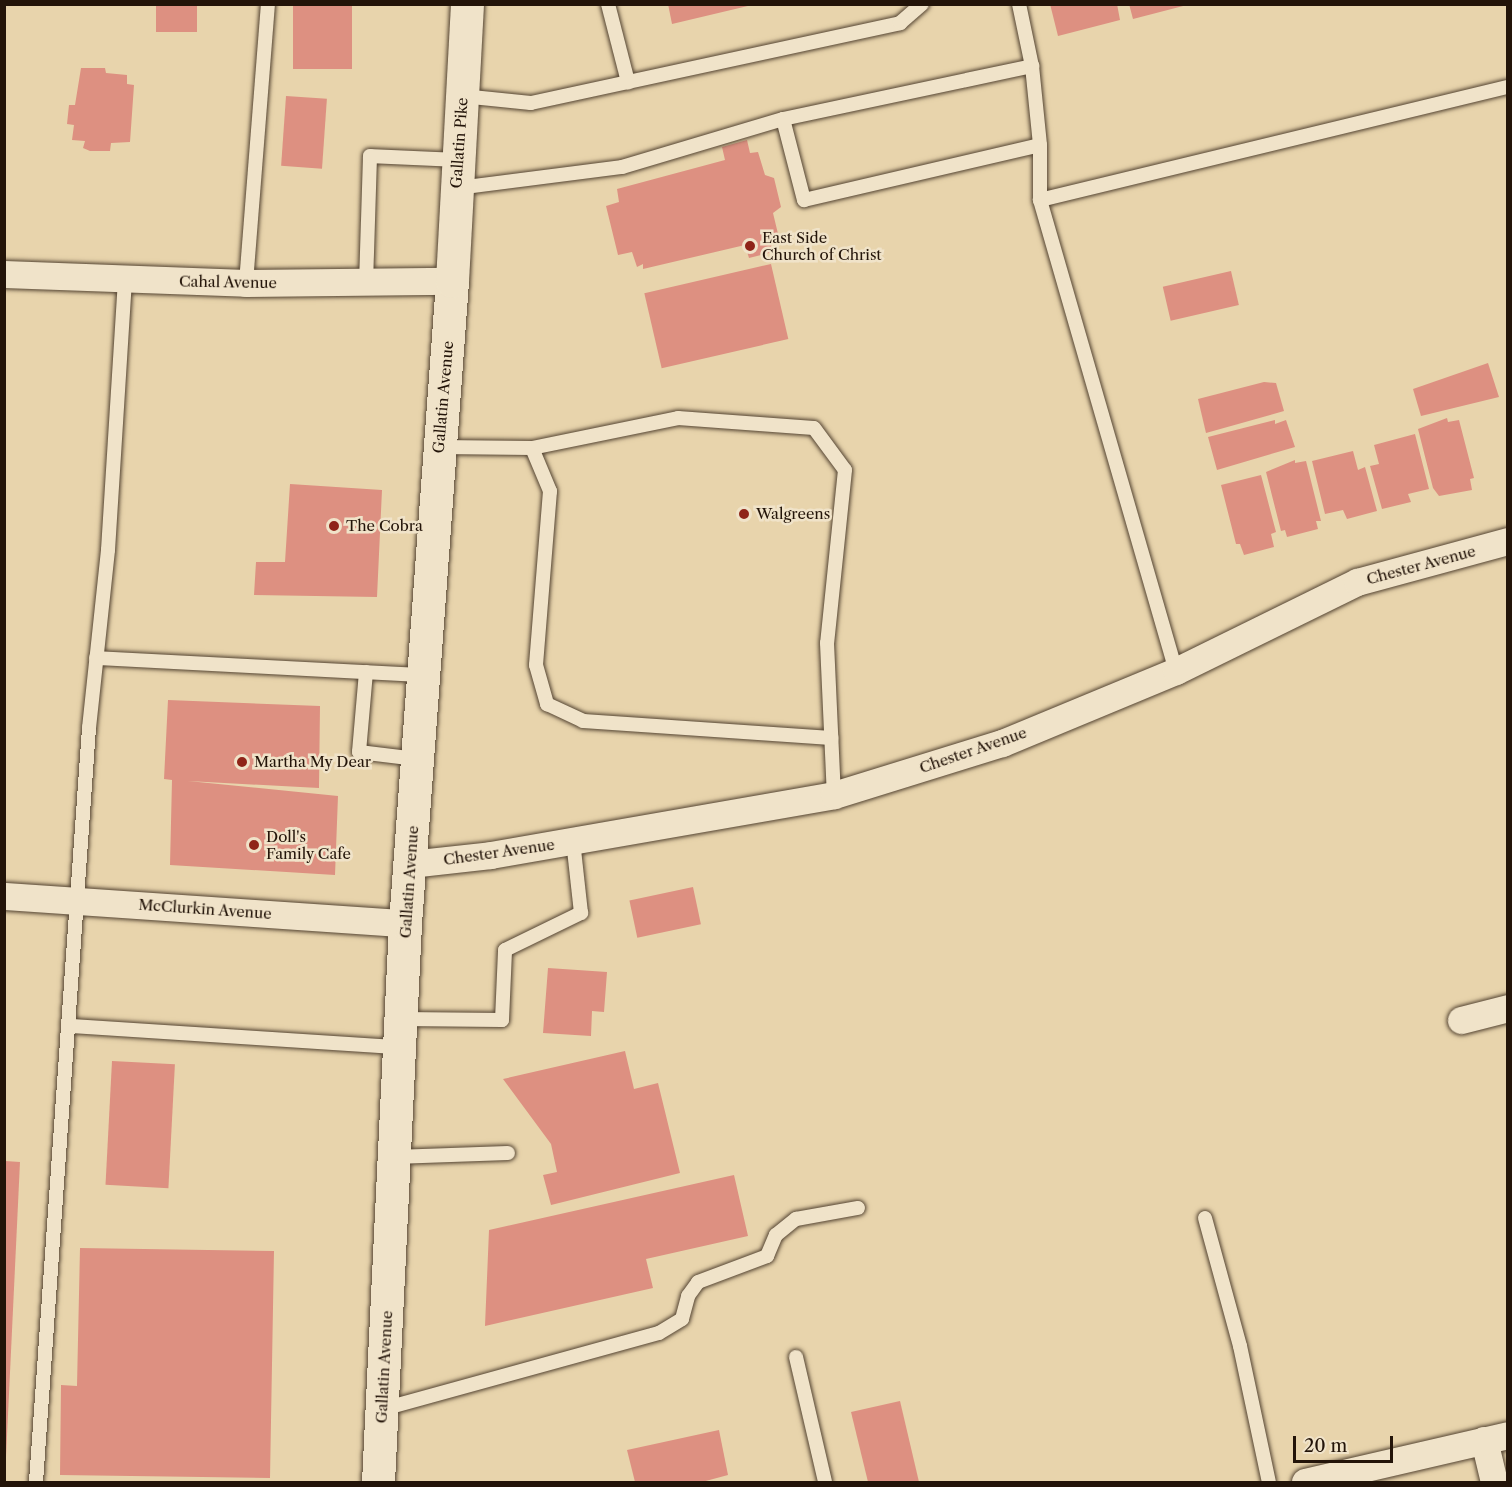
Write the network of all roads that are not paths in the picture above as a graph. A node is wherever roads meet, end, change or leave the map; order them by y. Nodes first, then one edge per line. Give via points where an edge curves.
1 (268, 4) edge
2 (467, 4) edge
3 (608, 4) edge
4 (922, 4) edge
5 (1019, 4) edge
6 (1032, 66) junction
7 (628, 82) junction
8 (1508, 87) edge
9 (462, 96) junction
10 (783, 119) junction
11 (1040, 146) junction
12 (457, 174) junction
13 (1040, 200) junction
14 (4, 274) edge
15 (125, 279) junction
16 (452, 282) junction
17 (246, 283) junction
18 (366, 284) junction
19 (439, 447) junction
20 (532, 448) junction
21 (1508, 541) edge
22 (96, 658) junction
23 (1176, 671) junction
24 (366, 672) junction
25 (423, 675) junction
26 (831, 738) junction
27 (417, 759) junction
28 (834, 795) junction
29 (573, 841) junction
30 (410, 864) junction
31 (4, 896) edge
32 (77, 901) junction
33 (405, 923) junction
34 (1508, 1008) edge
35 (1461, 1020) dead end
36 (71, 1026) junction
37 (400, 1033) junction
38 (508, 1153) dead end
39 (394, 1157) junction
40 (858, 1208) dead end
41 (1205, 1218) dead end
42 (796, 1358) dead end
43 (383, 1409) junction
44 (1496, 1438) edge
45 (36, 1482) edge
46 (378, 1482) edge
47 (825, 1482) edge
48 (1269, 1482) edge
49 (1305, 1482) edge
50 (1494, 1482) edge

1 - 17 lane
2 - 9 main road, Gallatin Pike
3 - 7 lane
4 - 7 lane via 900,23
5 - 6 lane
6 - 10 lane
6 - 11 lane
7 - 9 lane via 531,103
8 - 13 lane
9 - 12 main road, Gallatin Pike
10 - 11 lane via 804,200
10 - 12 lane via 622,167
11 - 13 lane
12 - 16 main road, Gallatin Pike
12 - 18 lane via 370,156
13 - 23 lane
14 - 15 street, Cahal Avenue
15 - 17 street, Cahal Avenue
15 - 22 lane via 108,550
16 - 18 street, Cahal Avenue
16 - 19 main road, Gallatin Avenue
17 - 18 street, Cahal Avenue
19 - 20 lane
19 - 25 main road, Gallatin Avenue
20 - 26 lane via 550,491 536,665 547,704 583,721
20 - 26 lane via 678,418 814,428 845,470 827,643
21 - 23 street, Chester Avenue via 1357,582
22 - 24 lane
22 - 32 lane
23 - 28 street, Chester Avenue via 1002,743
24 - 25 lane
24 - 27 lane via 359,752
25 - 27 main road, Gallatin Avenue
26 - 28 lane
27 - 30 main road, Gallatin Avenue
28 - 29 street, Chester Avenue
29 - 30 street, Chester Avenue
29 - 37 lane via 581,913 505,950 502,1020
30 - 33 main road, Gallatin Avenue
31 - 32 street, McClurkin Avenue
32 - 33 street, McClurkin Avenue
32 - 36 lane
33 - 37 main road, Gallatin Avenue
34 - 35 street
36 - 37 lane
36 - 45 lane
37 - 39 main road, Gallatin Avenue
38 - 39 lane
39 - 43 main road, Gallatin Avenue
40 - 43 lane via 796,1219 776,1235 767,1256 698,1282 688,1296 681,1319 659,1333
41 - 48 lane via 1240,1346
42 - 47 lane
43 - 46 main road, Gallatin Avenue
44 - 49 street
44 - 50 street

